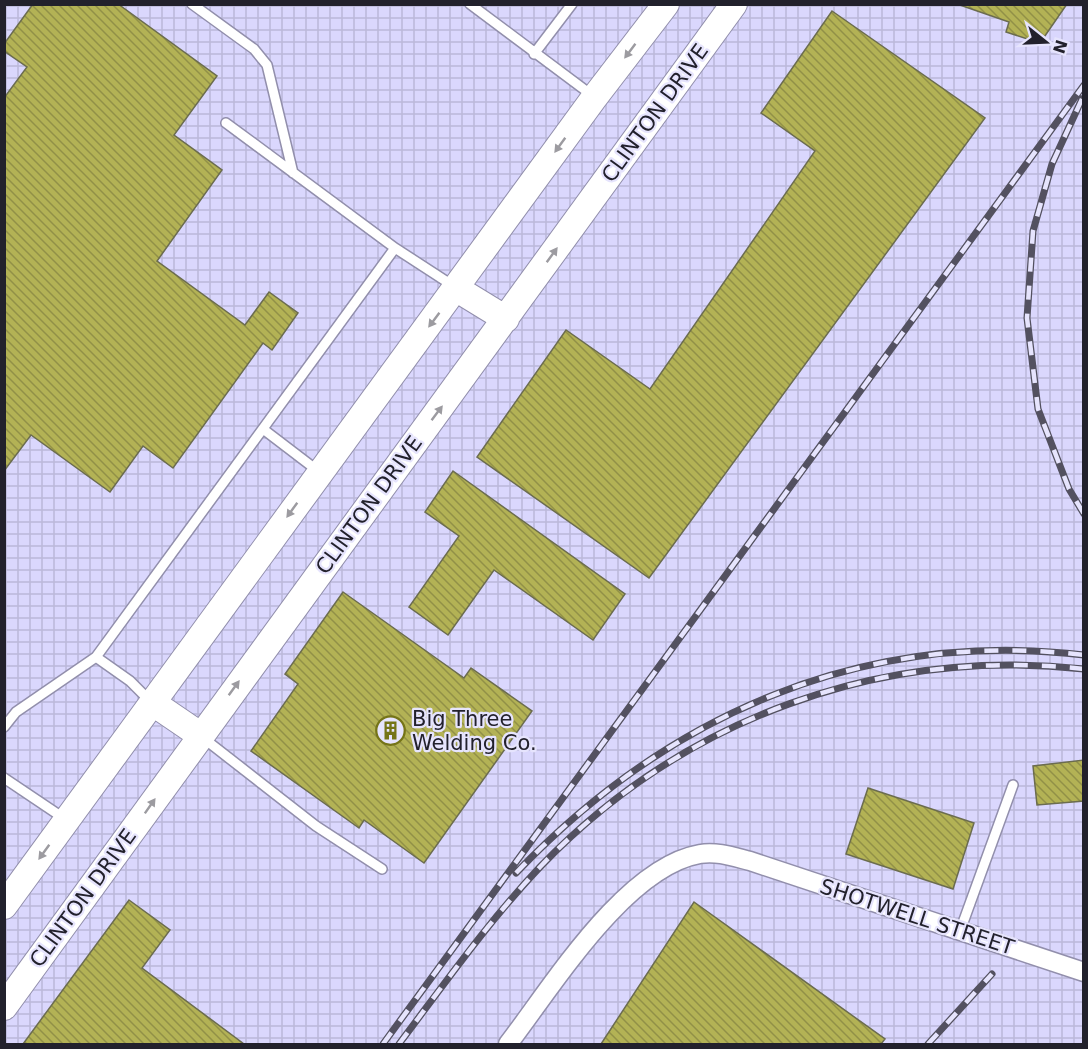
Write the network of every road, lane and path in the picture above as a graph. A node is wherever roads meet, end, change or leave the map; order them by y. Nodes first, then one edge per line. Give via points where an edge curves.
1 (192, 4) edge
2 (470, 4) edge
3 (572, 4) edge
4 (666, 4) edge
5 (734, 4) edge
6 (483, 8) edge
7 (534, 54) junction
8 (594, 98) junction
9 (226, 123) dead end
10 (293, 173) junction
11 (395, 248) junction
12 (457, 289) junction
13 (506, 319) junction
14 (263, 429) junction
15 (320, 472) junction
16 (96, 657) junction
17 (153, 703) junction
18 (4, 727) edge
19 (200, 735) junction
20 (4, 778) edge
21 (1013, 785) dead end
22 (66, 821) junction
23 (382, 868) dead end
24 (4, 906) edge
25 (960, 931) junction
26 (1083, 972) edge
27 (4, 1007) edge
28 (508, 1044) edge

1 - 10 lane via 254,49 267,65
2 - 6 lane
3 - 7 lane
4 -> 8 main road
13 -> 5 main road, CLINTON DRIVE
6 - 7 lane
7 - 8 lane
8 -> 12 main road
9 - 10 lane
10 - 11 lane
11 - 12 lane
11 - 14 lane
12 - 13 main road
12 -> 15 main road
19 -> 13 main road, CLINTON DRIVE
14 - 15 lane
14 - 16 lane
15 -> 17 main road
16 - 17 lane
16 - 18 lane via 16,712
17 - 19 main road
17 - 22 main road
19 - 23 lane via 316,826
27 -> 19 main road, CLINTON DRIVE
20 - 22 lane
21 - 25 lane
22 -> 24 main road
25 - 26 street, SHOTWELL STREET
25 - 28 street, SHOTWELL STREET via 750,861 701,854 675,863 640,885 602,921

